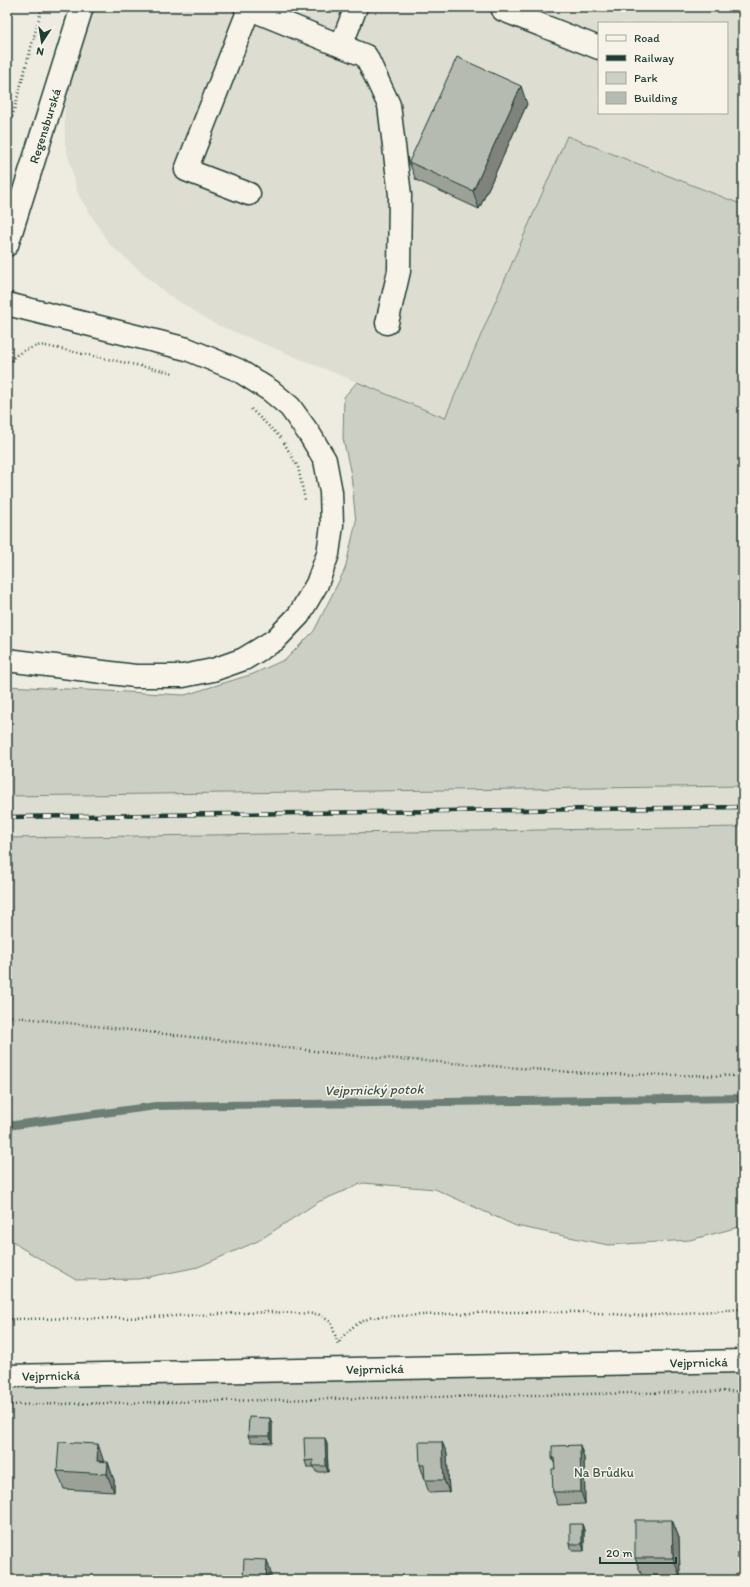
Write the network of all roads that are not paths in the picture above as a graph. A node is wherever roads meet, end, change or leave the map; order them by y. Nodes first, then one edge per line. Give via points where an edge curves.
1 (82, 7) edge
2 (356, 7) edge
3 (504, 7) edge
4 (247, 8) edge
5 (341, 46) junction
6 (598, 48) edge
7 (249, 194) dead end
8 (7, 244) edge
9 (7, 304) edge
10 (387, 323) dead end
11 (7, 660) edge
12 (743, 1361) edge
13 (7, 1376) edge

1 - 8 main road, Regensburská
2 - 5 main road
3 - 6 main road via 503,10
4 - 5 main road
4 - 7 main road via 186,170
5 - 10 main road via 366,56 389,105 400,195 399,271
9 - 11 main road via 187,349 238,370 271,390 290,407 324,460 331,492 332,525 328,554 317,584 299,615 275,640 244,659 213,670 183,676 135,676
12 - 13 main road, Vejprnická

